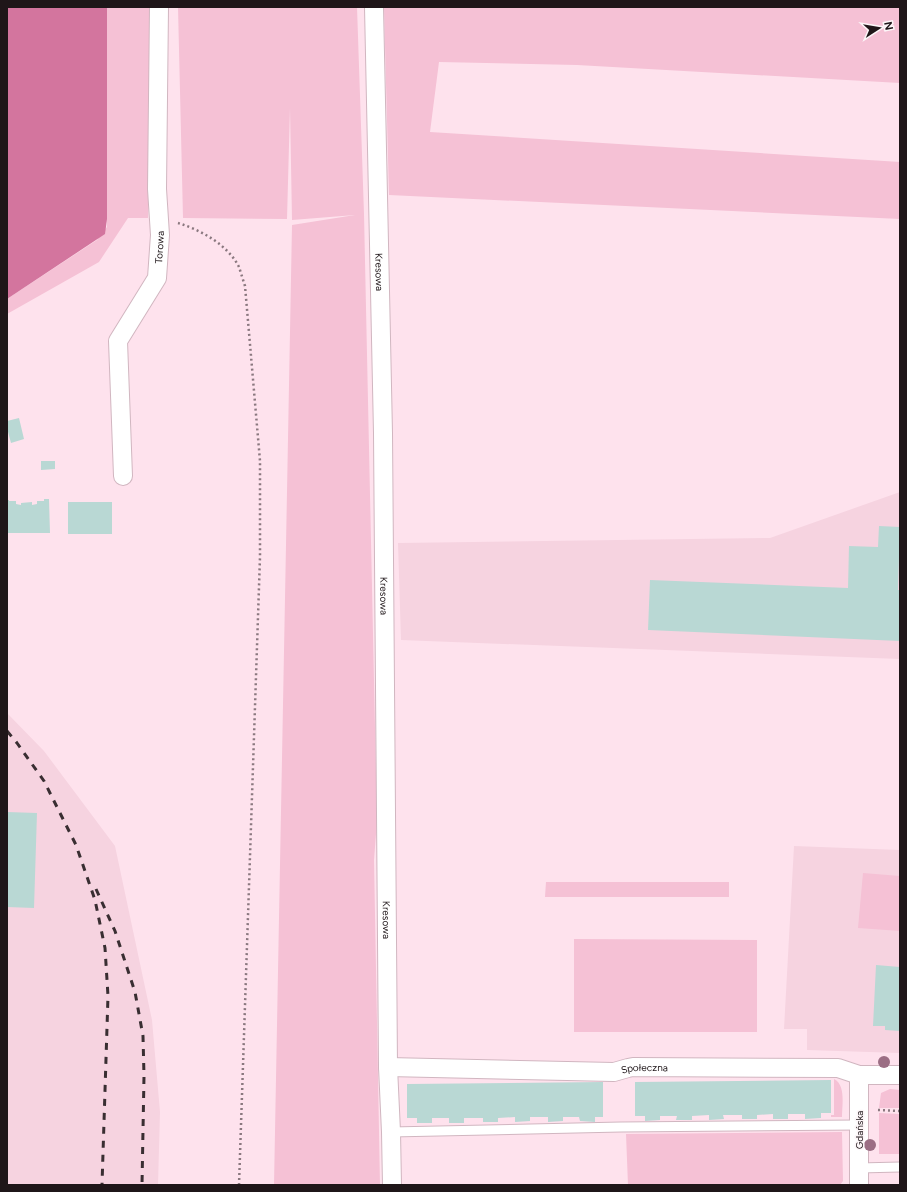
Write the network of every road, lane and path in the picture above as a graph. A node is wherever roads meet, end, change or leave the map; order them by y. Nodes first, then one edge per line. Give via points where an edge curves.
1 (159, 7) edge
2 (374, 7) edge
3 (159, 217) junction
4 (123, 476) dead end
5 (388, 1067) junction
6 (859, 1075) junction
7 (900, 1075) edge
8 (874, 1110) dead end
9 (900, 1111) edge
10 (859, 1125) junction
11 (391, 1132) junction
12 (900, 1167) edge
13 (859, 1176) edge
14 (239, 1185) edge
15 (392, 1185) edge

1 - 3 street, Torowa
2 - 5 street, Kresowa via 383,433
3 - 4 street, Torowa via 157,278 118,341
3 - 14 path via 188,226 212,239 230,254 239,268 245,286 257,417 260,461 260,557
5 - 6 street, Społeczna via 614,1072 628,1068 838,1068
5 - 11 street, Kresowa
6 - 7 street, Społeczna
6 - 10 street, Gdańska
8 - 9 path
10 - 11 lane
10 - 13 street, Gdańska
11 - 15 street, Kresowa
12 - 13 lane

